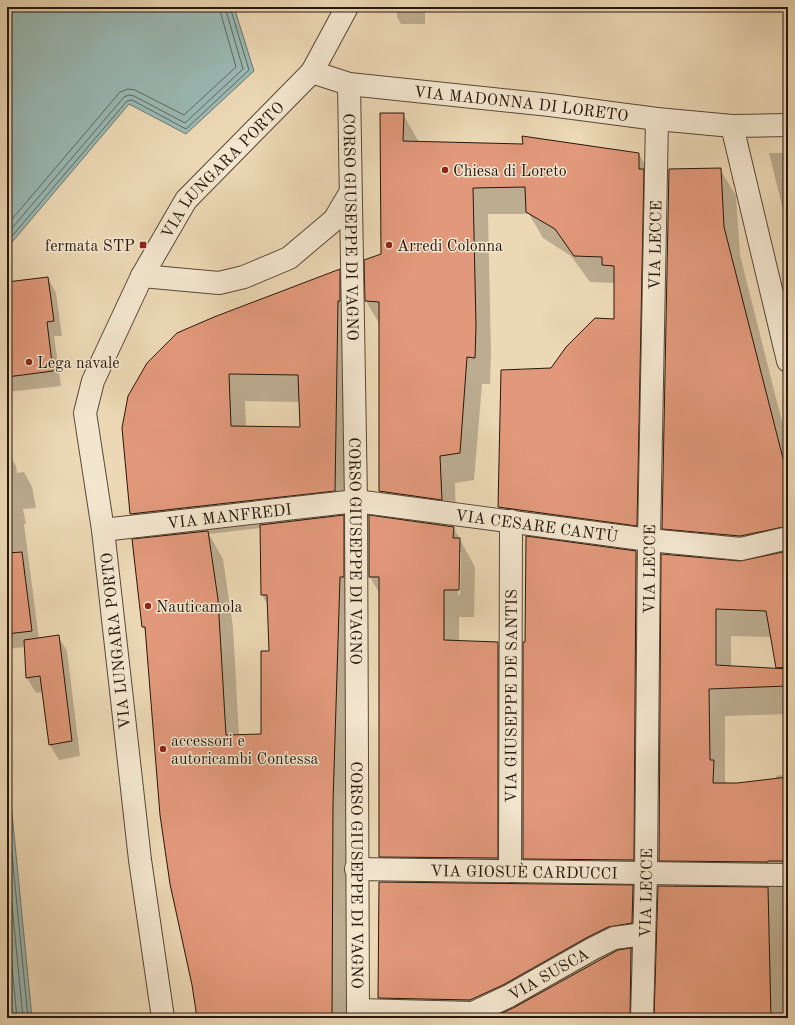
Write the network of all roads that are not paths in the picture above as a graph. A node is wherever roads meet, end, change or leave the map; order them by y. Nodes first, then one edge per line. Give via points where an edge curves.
1 (347, 7) edge
2 (312, 72) junction
3 (349, 84) junction
4 (657, 119) junction
5 (788, 125) edge
6 (732, 126) junction
7 (350, 193) junction
8 (142, 276) junction
9 (788, 361) edge
10 (356, 501) junction
11 (511, 521) junction
12 (103, 530) junction
13 (788, 538) edge
14 (649, 540) junction
15 (356, 869) junction
16 (510, 870) junction
17 (646, 872) junction
18 (788, 875) edge
19 (644, 934) junction
20 (358, 1014) edge
21 (163, 1018) edge
22 (642, 1018) edge

1 - 2 street, VIA LUNGARA PORTO
2 - 3 street, VIA MADONNA DI LORETO
2 - 8 street, VIA LUNGARA PORTO via 186,200
3 - 4 street, VIA MADONNA DI LORETO
3 - 7 street, CORSO GIUSEPPE DI VAGNO
4 - 6 street, VIA MADONNA DI LORETO
4 - 14 street, VIA LECCE
5 - 6 street, VIA MADONNA DI LORETO
6 - 9 street
7 - 8 street via 334,220 289,258 244,277 219,282 201,282
7 - 10 street, CORSO GIUSEPPE DI VAGNO
8 - 12 street, VIA LUNGARA PORTO via 93,381 85,413
10 - 11 street, VIA CESARE CANTÙ
10 - 12 street, VIA MANFREDI
10 - 15 street, CORSO GIUSEPPE DI VAGNO
11 - 14 street, VIA CESARE CANTÙ
11 - 16 street, VIA GIUSEPPE DE SANTIS
12 - 21 street, VIA LUNGARA PORTO via 140,860
13 - 14 street, VIA CESARE CANTÙ via 741,549
14 - 17 street, VIA LECCE
15 - 16 street, VIA GIOSUÈ CARDUCCI
15 - 20 street, CORSO GIUSEPPE DI VAGNO
16 - 17 street, VIA GIOSUÈ CARDUCCI
17 - 18 street, VIA GIOSUÈ CARDUCCI
17 - 19 street, VIA LECCE
19 - 20 street, VIA SUSCA via 614,938 592,948 510,996 473,1013
19 - 22 street, VIA LECCE

